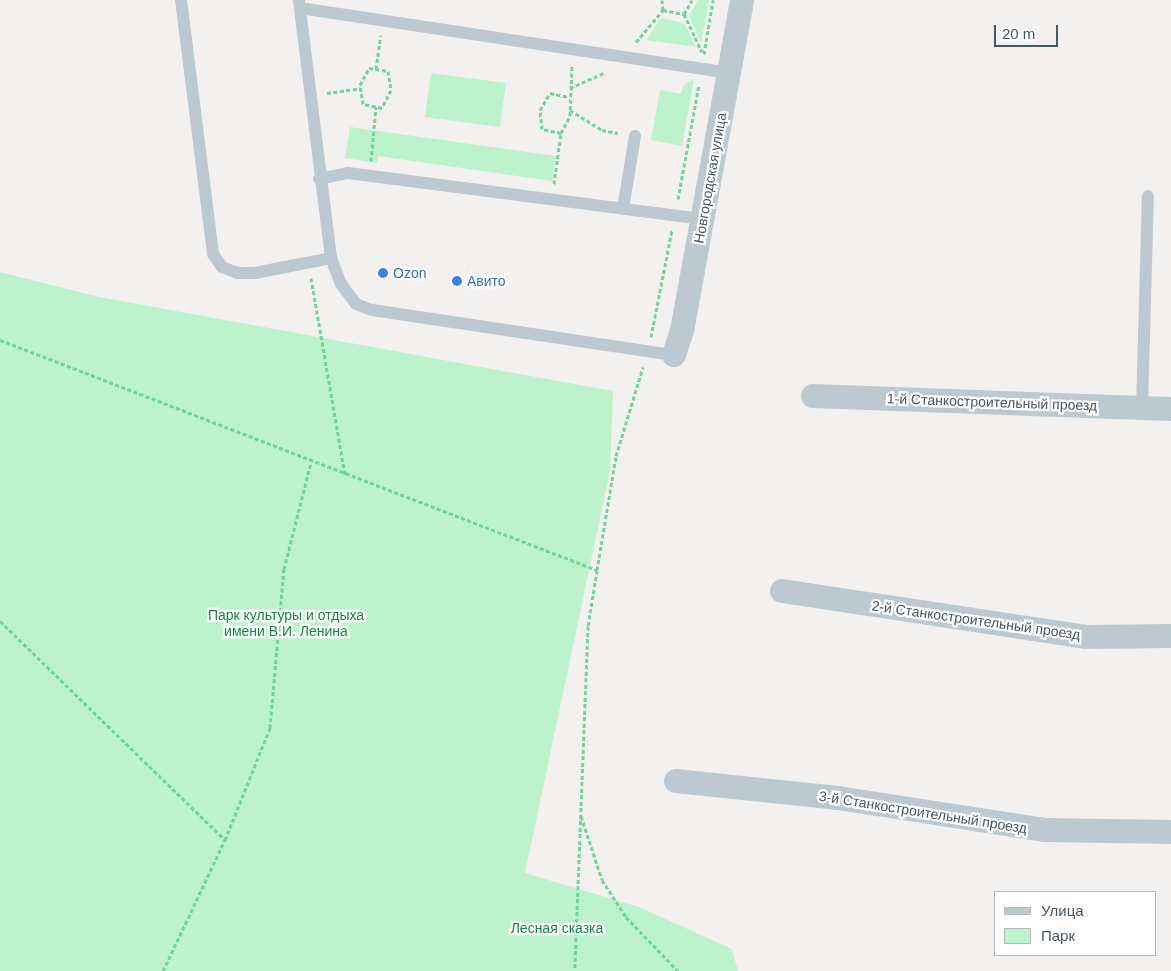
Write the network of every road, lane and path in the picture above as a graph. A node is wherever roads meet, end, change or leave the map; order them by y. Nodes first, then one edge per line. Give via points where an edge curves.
1 (181, 0) edge
2 (662, 0) edge
3 (692, 0) edge
4 (714, 0) edge
5 (742, 0) edge
6 (299, 4) edge
7 (663, 10) junction
8 (684, 14) junction
9 (383, 20) junction
10 (573, 49) junction
11 (623, 57) junction
12 (702, 63) junction
13 (376, 69) junction
14 (728, 73) junction
15 (361, 88) junction
16 (570, 88) junction
17 (310, 96) junction
18 (569, 97) junction
19 (376, 107) junction
20 (570, 110) junction
21 (562, 133) junction
22 (635, 136) joint
23 (369, 176) junction
24 (320, 179) junction
25 (1148, 196) dead end
26 (552, 199) junction
27 (623, 209) junction
28 (675, 216) junction
29 (703, 219) junction
30 (331, 258) junction
31 (308, 262) junction
32 (0, 340) edge
33 (649, 351) junction
34 (674, 355) joint
35 (813, 396) dead end
36 (1142, 408) junction
37 (1171, 409) edge
38 (311, 462) junction
39 (345, 475) junction
40 (597, 570) junction
41 (782, 591) dead end
42 (0, 621) edge
43 (1171, 636) edge
44 (676, 781) dead end
45 (580, 813) junction
46 (1171, 832) edge
47 (225, 840) junction
48 (163, 971) edge
49 (574, 971) edge
50 (678, 971) edge

1 - 31 lane via 213,254 222,267 238,273
2 - 7 path
3 - 8 path
4 - 12 path
5 - 14 street, Новгородская улица
6 - 9 lane
6 - 17 lane
7 - 8 path
7 - 11 path
8 - 12 path
9 - 10 lane
9 - 13 path
10 - 11 lane
10 - 16 path
11 - 12 lane
11 - 16 path via 612,69
12 - 14 lane
12 - 28 path
13 - 15 path via 369,68
13 - 19 path via 388,71 391,90 382,108
14 - 29 street, Новгородская улица
15 - 17 path
15 - 19 path via 363,104
16 - 18 path
17 - 24 lane
18 - 20 path
18 - 21 path via 550,93 540,110 542,129
19 - 23 path
20 - 21 path
20 - 22 path via 602,130
21 - 26 path
22 - 27 lane
23 - 24 lane via 348,173
23 - 26 lane
24 - 30 lane
25 - 36 lane
26 - 27 lane
27 - 28 lane
28 - 29 lane
28 - 33 path
29 - 34 street, Новгородская улица via 682,331
30 - 31 lane
30 - 33 lane via 341,284 356,304 372,310
31 - 39 path
32 - 38 path
33 - 34 lane
33 - 40 path via 632,394 616,456
35 - 36 street, 1-й Станкостроительный проезд
36 - 37 street, 1-й Станкостроительный проезд
38 - 39 path
38 - 47 path via 284,569 270,728
39 - 40 path
40 - 45 path via 588,626
41 - 43 street, 2-й Станкостроительный проезд via 1086,637
42 - 47 path
44 - 46 street, 3-й Станкостроительный проезд via 838,798 1045,830
45 - 49 path
45 - 50 path via 602,880 626,917
47 - 48 path

